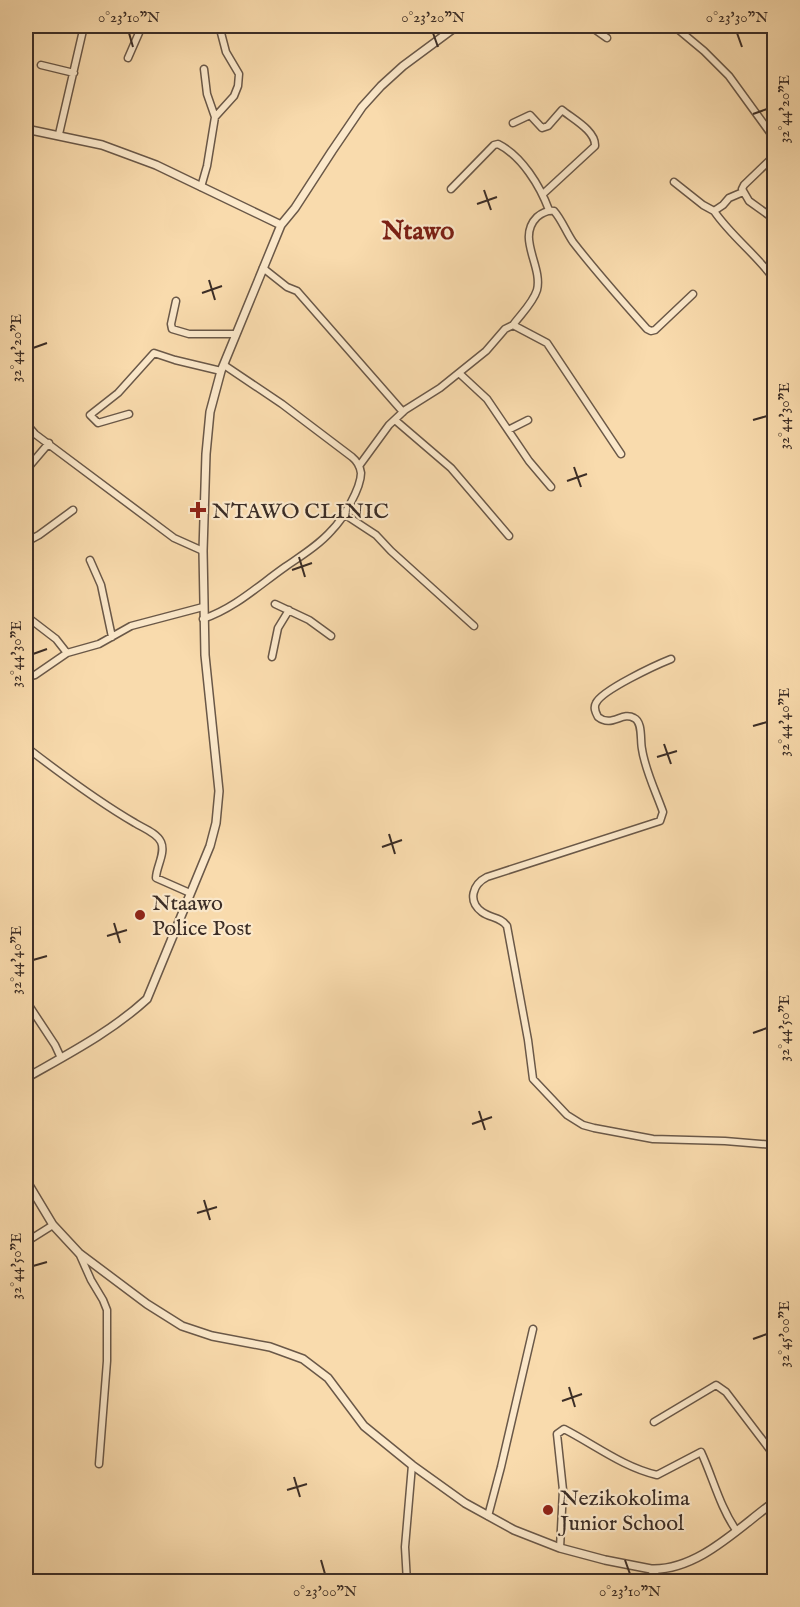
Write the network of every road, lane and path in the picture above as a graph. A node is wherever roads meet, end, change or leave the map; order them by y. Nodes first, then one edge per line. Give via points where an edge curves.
1 (84, 26) edge
2 (142, 26) edge
3 (457, 26) edge
4 (590, 26) edge
5 (674, 26) edge
6 (220, 29) dead end
7 (607, 38) dead end
8 (128, 58) dead end
9 (41, 65) dead end
10 (204, 69) dead end
11 (74, 73) junction
12 (215, 117) junction
13 (513, 123) dead end
14 (26, 129) edge
15 (59, 134) junction
16 (774, 138) edge
17 (774, 152) edge
18 (674, 182) dead end
19 (201, 187) junction
20 (451, 189) dead end
21 (743, 192) junction
22 (543, 195) junction
23 (549, 210) junction
24 (714, 211) junction
25 (774, 219) edge
26 (281, 225) junction
27 (263, 268) junction
28 (774, 279) edge
29 (693, 294) dead end
30 (176, 301) dead end
31 (513, 325) junction
32 (236, 334) junction
33 (223, 368) junction
34 (459, 373) junction
35 (403, 412) junction
36 (129, 414) dead end
37 (26, 418) edge
38 (395, 420) junction
39 (528, 420) dead end
40 (27, 428) edge
41 (508, 430) junction
42 (49, 443) junction
43 (621, 454) dead end
44 (359, 466) junction
45 (26, 470) edge
46 (551, 487) dead end
47 (73, 510) dead end
48 (344, 514) junction
49 (509, 536) dead end
50 (26, 542) edge
51 (203, 551) junction
52 (90, 560) dead end
53 (275, 604) dead end
54 (203, 607) junction
55 (289, 610) junction
56 (26, 616) edge
57 (203, 619) junction
58 (474, 626) dead end
59 (331, 636) dead end
60 (112, 637) junction
61 (67, 653) junction
62 (272, 657) dead end
63 (671, 659) dead end
64 (26, 677) edge
65 (26, 747) edge
66 (190, 893) junction
67 (26, 1002) edge
68 (61, 1058) junction
69 (26, 1078) edge
70 (774, 1145) edge
71 (26, 1180) edge
72 (53, 1226) junction
73 (26, 1242) edge
74 (79, 1253) junction
75 (533, 1329) dead end
76 (654, 1422) dead end
77 (774, 1455) edge
78 (99, 1464) dead end
79 (412, 1466) junction
80 (774, 1502) edge
81 (488, 1516) junction
82 (736, 1530) junction
83 (560, 1548) junction
84 (651, 1569) junction
85 (406, 1581) edge
86 (661, 1581) edge

1 - 11 street
2 - 8 street
3 - 26 street via 403,66 363,106
4 - 7 street
5 - 16 street via 729,76
6 - 12 street via 226,52 239,74 234,96
9 - 11 street
10 - 12 street
11 - 15 street
12 - 19 street
13 - 22 street via 530,115 542,128 562,110 595,141 595,146
14 - 15 street
15 - 19 street via 156,165
17 - 21 street via 744,185
18 - 24 street
19 - 26 street
20 - 22 street via 496,144 530,174
21 - 24 street
21 - 25 street
22 - 23 street
23 - 29 street via 559,217 598,274 647,329 655,330
23 - 31 street via 539,215 528,233 538,280 534,299
24 - 28 street
26 - 27 street
27 - 32 street
27 - 35 street via 297,291
30 - 32 street via 172,329 189,334
31 - 34 street
31 - 43 street via 547,343
32 - 33 street
33 - 36 street via 154,353 118,393 90,415 98,423
33 - 44 street via 282,404
33 - 51 street via 210,412
34 - 35 street
34 - 41 street via 487,399
35 - 38 street
37 - 40 street
38 - 44 street
38 - 49 street via 451,468
39 - 41 street
40 - 42 street
41 - 46 street
42 - 45 street
42 - 51 street via 174,538
44 - 48 street via 360,478
47 - 50 street
48 - 57 street via 332,531 306,553 242,600
48 - 58 street via 376,535
51 - 54 street
52 - 60 street via 101,585
53 - 55 street
54 - 57 street
54 - 60 street via 131,626
55 - 59 street
55 - 62 street via 278,628
56 - 61 street via 56,639
57 - 66 street via 218,806 210,846
60 - 61 street
61 - 64 street
63 - 70 street via 603,695 595,707 598,717 605,721 636,719 663,813 660,822 487,877 474,887 473,895 483,912 507,926 533,1079 567,1115 594,1128 653,1138
65 - 66 street via 156,836 162,849 156,878
66 - 68 street via 147,999 128,1016
67 - 68 street
68 - 69 street
71 - 72 street
72 - 73 street
72 - 74 street
74 - 78 street via 107,1310
74 - 79 street via 182,1326 290,1352 314,1365 364,1426
75 - 81 street
76 - 77 street via 716,1385 726,1392
79 - 81 street
79 - 85 street
80 - 82 street
81 - 83 street
82 - 83 street via 722,1508 701,1452 657,1475 613,1457 564,1429 557,1434 563,1490
82 - 84 street via 680,1564
83 - 84 street
84 - 86 street

